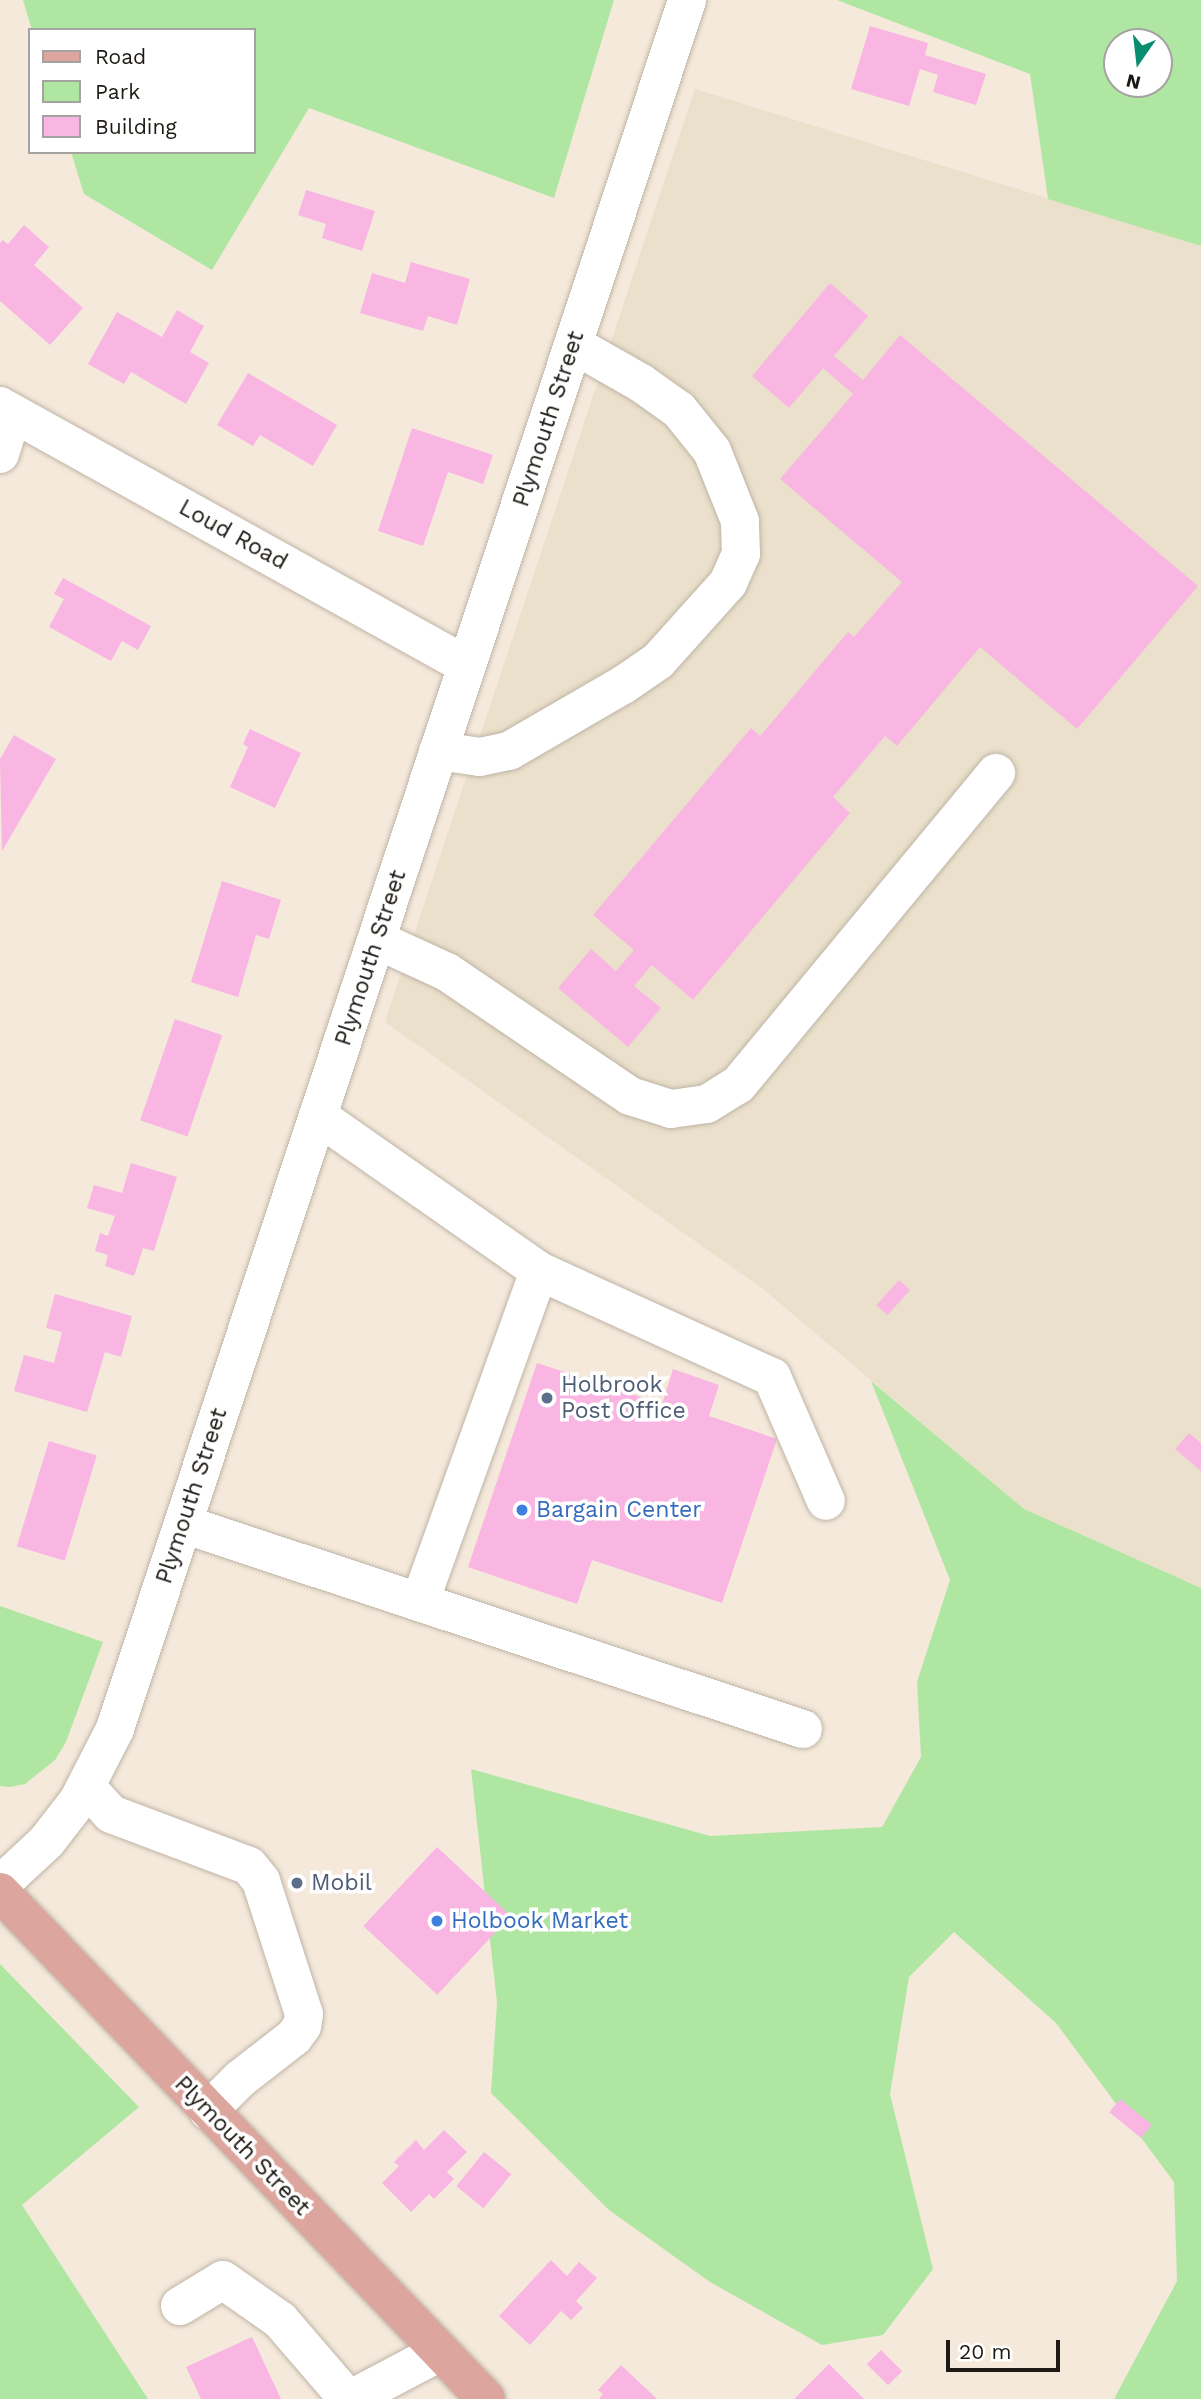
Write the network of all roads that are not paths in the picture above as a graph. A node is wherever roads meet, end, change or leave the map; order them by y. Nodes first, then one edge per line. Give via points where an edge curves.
1 (687, 0) edge
2 (574, 345) junction
3 (6, 410) edge
4 (0, 454) edge
5 (466, 665) junction
6 (438, 751) junction
7 (996, 773) dead end
8 (377, 940) junction
9 (318, 1116) junction
10 (538, 1271) junction
11 (826, 1501) dead end
12 (183, 1524) junction
13 (420, 1602) junction
14 (803, 1729) dead end
15 (87, 1787) junction
16 (0, 1885) edge
17 (0, 1892) edge
18 (208, 2111) junction
19 (180, 2306) dead end
20 (440, 2352) junction
21 (349, 2399) edge
22 (486, 2399) edge

1 - 2 street, Plymouth Street
2 - 5 street, Plymouth Street
2 - 6 street via 641,383 679,410 696,430 712,451 740,522 741,554 728,583 658,661 623,685 509,751 480,757
3 - 4 street
3 - 5 street, Loud Road
5 - 6 street, Plymouth Street
6 - 8 street, Plymouth Street
7 - 8 street via 738,1085 707,1104 671,1109 630,1097 447,972
8 - 9 street, Plymouth Street
9 - 10 street
9 - 12 street, Plymouth Street
10 - 11 street via 772,1377
10 - 13 street
12 - 13 street
12 - 15 street, Plymouth Street via 115,1729
13 - 14 street
15 - 16 street, Plymouth Street via 47,1841
15 - 18 street via 111,1814 249,1866 261,1881 304,2014 302,2026
17 - 18 main road, Plymouth Street
18 - 20 main road, Plymouth Street
19 - 21 street via 223,2280 281,2320
20 - 21 street
20 - 22 main road, Plymouth Street

